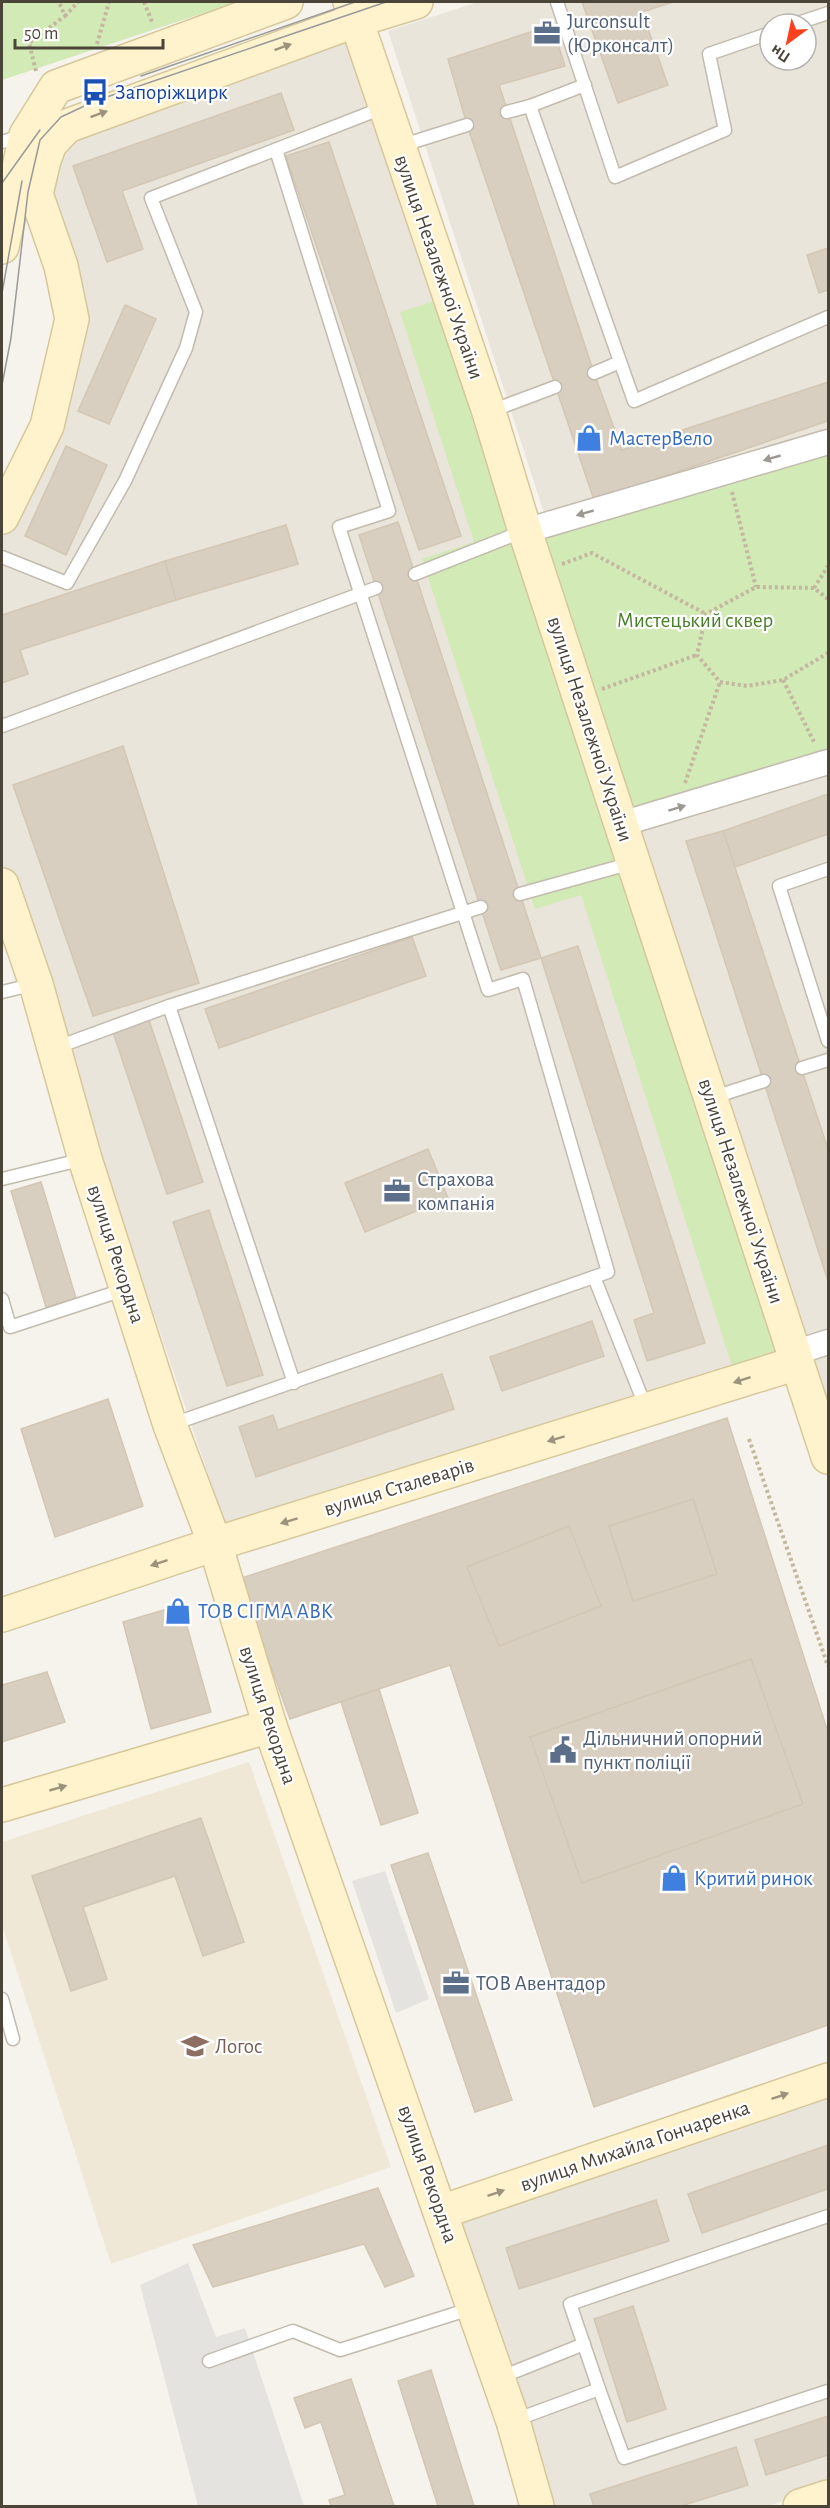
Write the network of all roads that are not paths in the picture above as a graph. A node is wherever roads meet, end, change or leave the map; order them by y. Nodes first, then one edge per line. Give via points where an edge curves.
1 (286, 2) edge
2 (416, 2) edge
3 (557, 2) edge
4 (353, 11) edge
5 (758, 37) edge
6 (585, 85) junction
7 (530, 106) junction
8 (385, 107) junction
9 (507, 112) dead end
10 (467, 125) dead end
11 (26, 140) edge
12 (398, 146) junction
13 (276, 150) junction
14 (2, 248) edge
15 (828, 317) edge
16 (620, 362) junction
17 (594, 374) dead end
18 (555, 387) dead end
19 (489, 412) junction
20 (828, 442) edge
21 (2, 517) edge
22 (525, 531) junction
23 (2, 557) edge
24 (415, 574) dead end
25 (376, 588) dead end
26 (360, 594) junction
27 (2, 726) edge
28 (827, 763) edge
29 (621, 824) junction
30 (633, 862) junction
31 (828, 869) edge
32 (2, 885) edge
33 (520, 894) dead end
34 (480, 907) dead end
35 (463, 912) junction
36 (36, 984) junction
37 (2, 992) edge
38 (168, 1006) junction
39 (828, 1041) edge
40 (55, 1048) junction
41 (828, 1060) edge
42 (802, 1068) dead end
43 (764, 1081) dead end
44 (711, 1098) junction
45 (85, 1159) junction
46 (2, 1179) edge
47 (594, 1277) junction
48 (128, 1288) junction
49 (2, 1299) edge
50 (828, 1342) edge
51 (796, 1358) junction
52 (294, 1383) junction
53 (647, 1410) junction
54 (170, 1425) junction
55 (828, 1457) edge
56 (215, 1544) junction
57 (2, 1615) edge
58 (270, 1726) junction
59 (2, 1805) edge
60 (2, 1999) edge
61 (13, 2039) dead end
62 (828, 2080) edge
63 (441, 2212) junction
64 (828, 2216) edge
65 (475, 2307) junction
66 (584, 2344) junction
67 (210, 2361) dead end
68 (497, 2379) junction
69 (599, 2389) junction
70 (828, 2391) edge
71 (513, 2421) junction
72 (828, 2497) edge
73 (537, 2506) edge
74 (800, 2506) edge

1 - 11 street via 88,75 50,96
2 - 4 street
3 - 6 lane
4 - 8 street, вулиця Незалежної України
11 -> 4 street
5 - 6 lane via 709,54 725,130 615,177
6 - 7 lane
7 - 9 lane
7 - 16 lane
8 - 12 street, вулиця Незалежної України
8 - 13 lane
10 - 12 lane
11 - 14 street
11 - 21 street via 44,159 36,194 61,266 72,319 47,426
12 - 19 street, вулиця Незалежної України
13 - 23 lane via 151,198 196,312 186,348 125,481 68,583
13 - 26 lane via 390,511 339,527
15 - 16 lane via 634,400
16 - 17 lane
18 - 19 lane
19 - 22 street, вулиця Незалежної України
20 -> 22 street
22 - 24 lane
22 - 29 street, вулиця Незалежної України
25 - 26 lane
26 - 27 lane
26 - 35 lane
29 -> 28 street
29 - 30 street, вулиця Незалежної України
30 - 33 lane
30 - 44 street, вулиця Незалежної України
31 - 39 lane via 779,886
32 - 36 street, вулиця Рекордна
34 - 35 lane
35 - 38 lane
35 - 47 lane via 488,990 523,980 608,1272
36 - 37 lane
36 - 40 street, вулиця Рекордна
38 - 40 lane
38 - 52 lane
40 - 45 street, вулиця Рекордна
41 - 42 lane
43 - 44 lane
44 - 51 street, вулиця Незалежної України
45 - 46 lane
45 - 48 street, вулиця Рекордна
47 - 52 lane
47 - 53 lane
48 - 49 lane via 10,1327
48 - 54 street, вулиця Рекордна
50 - 51 street, вулиця Сталеварів
51 -> 53 street, вулиця Сталеварів
51 - 55 street, вулиця Незалежної України
52 - 54 lane
53 -> 56 street, вулиця Сталеварів
54 - 56 street, вулиця Рекордна
56 -> 57 street, вулиця Сталеварів
56 - 58 street, вулиця Рекордна
59 -> 58 street
58 - 63 street, вулиця Рекордна
60 - 61 lane
63 -> 62 street, вулиця Михайла Гончаренка
63 - 65 street, вулиця Рекордна
64 - 66 lane via 570,2304
65 - 67 lane via 340,2350 293,2331
65 - 68 street, вулиця Рекордна
66 - 68 lane
66 - 69 lane
68 - 71 street, вулиця Рекордна
69 - 70 lane via 624,2458
69 - 71 lane
71 - 73 street, вулиця Рекордна
72 - 74 street

